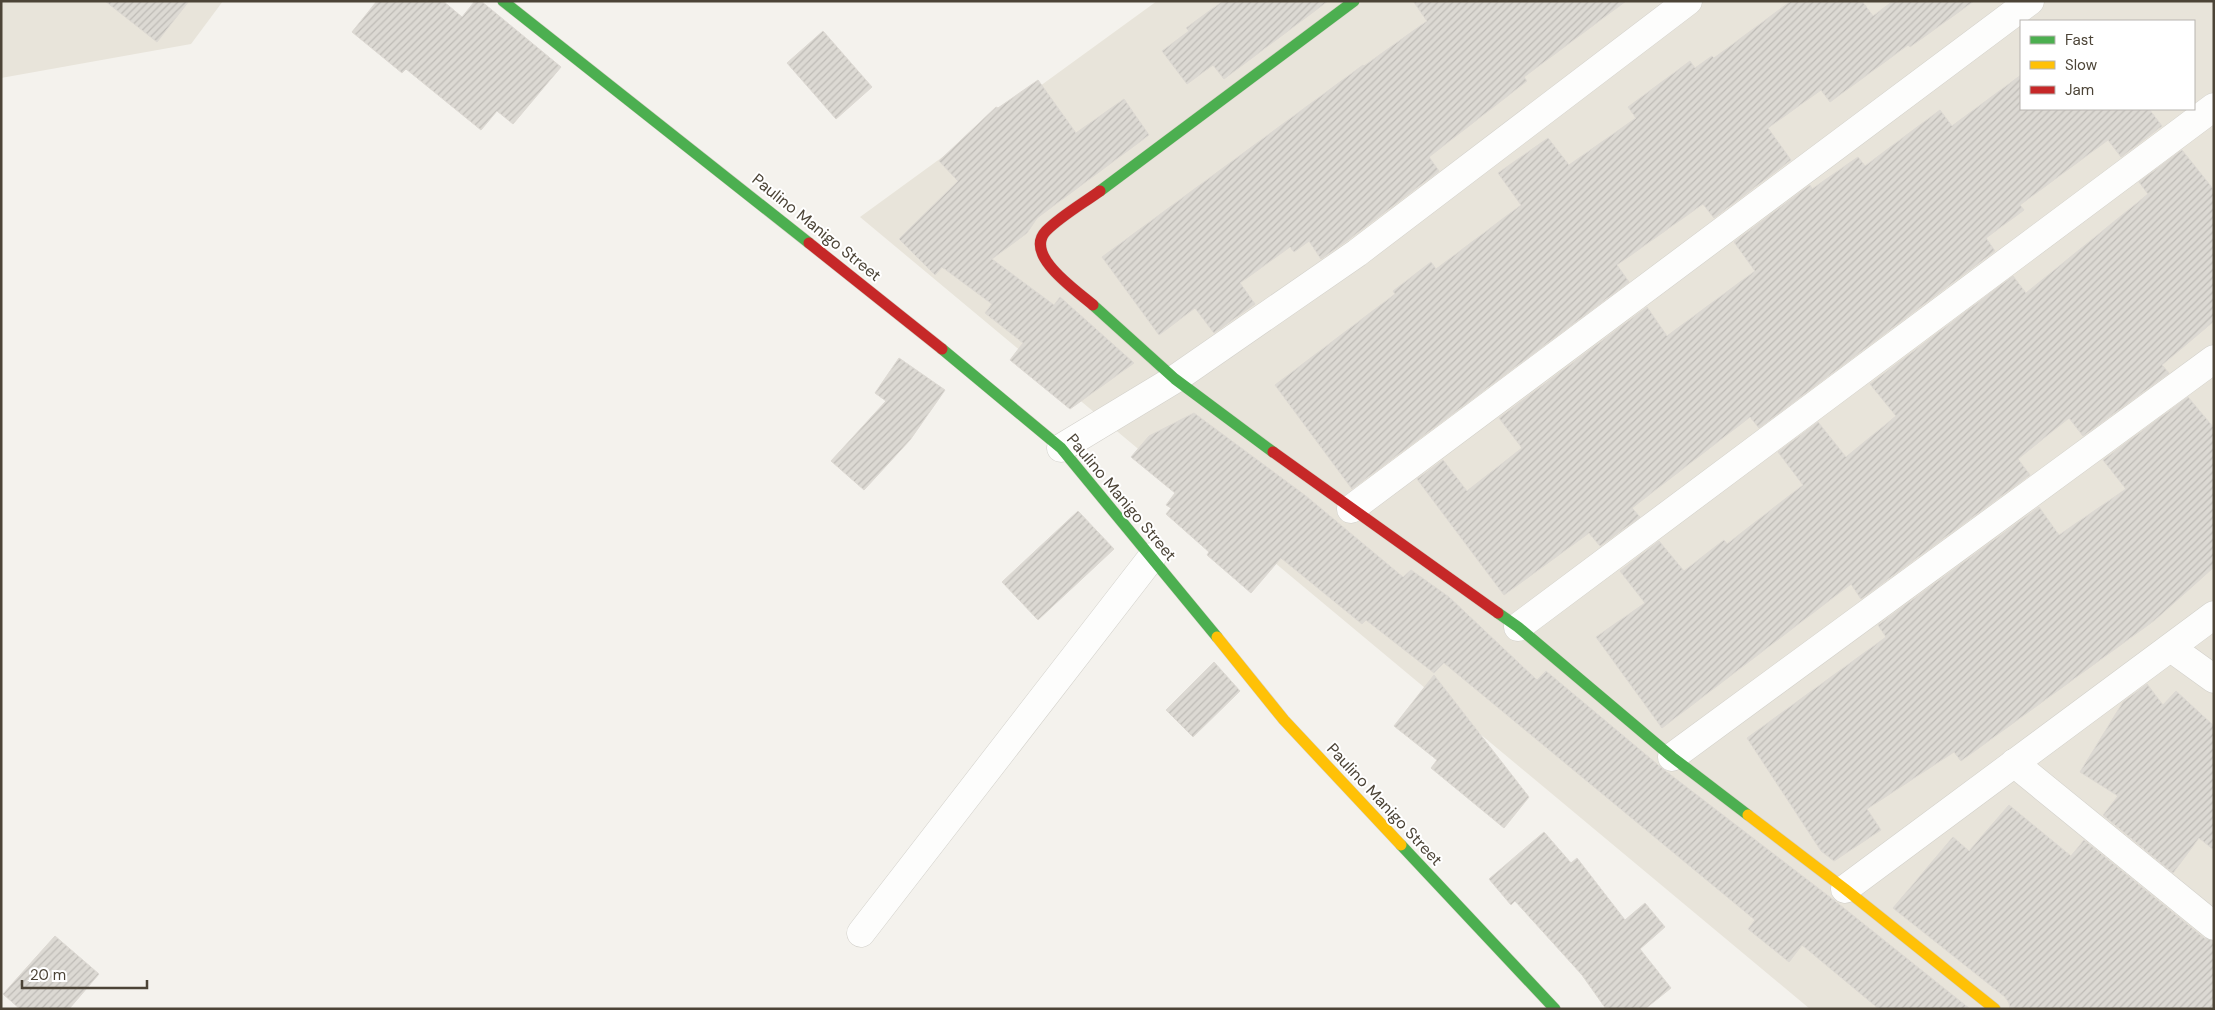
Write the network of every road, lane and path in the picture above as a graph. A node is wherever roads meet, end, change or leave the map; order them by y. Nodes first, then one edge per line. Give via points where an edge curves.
1 (503, 1) edge
2 (1354, 1) edge
3 (1688, 1) edge
4 (2030, 1) edge
5 (2214, 107) edge
6 (2214, 359) edge
7 (1175, 379) junction
8 (1061, 448) junction
9 (1351, 509) junction
10 (1152, 557) junction
11 (2214, 615) edge
12 (1518, 626) junction
13 (2171, 648) junction
14 (2214, 680) edge
15 (1672, 757) junction
16 (2014, 763) junction
17 (1845, 888) junction
18 (2214, 926) edge
19 (861, 934) dead end
20 (1555, 1009) edge
21 (1995, 1009) edge

1 - 8 street, Paulino Manigo Street via 931,339
2 - 7 street via 1040,238 1042,258 1050,267
3 - 7 street via 1358,253
4 - 9 street
5 - 12 street
6 - 15 street
7 - 8 street
7 - 9 street
8 - 10 street, Paulino Manigo Street
9 - 12 street
10 - 19 street
10 - 20 street, Paulino Manigo Street via 1284,720
11 - 13 street
12 - 15 street
13 - 14 street
13 - 16 street
15 - 17 street
16 - 17 street
16 - 18 street
17 - 21 street

